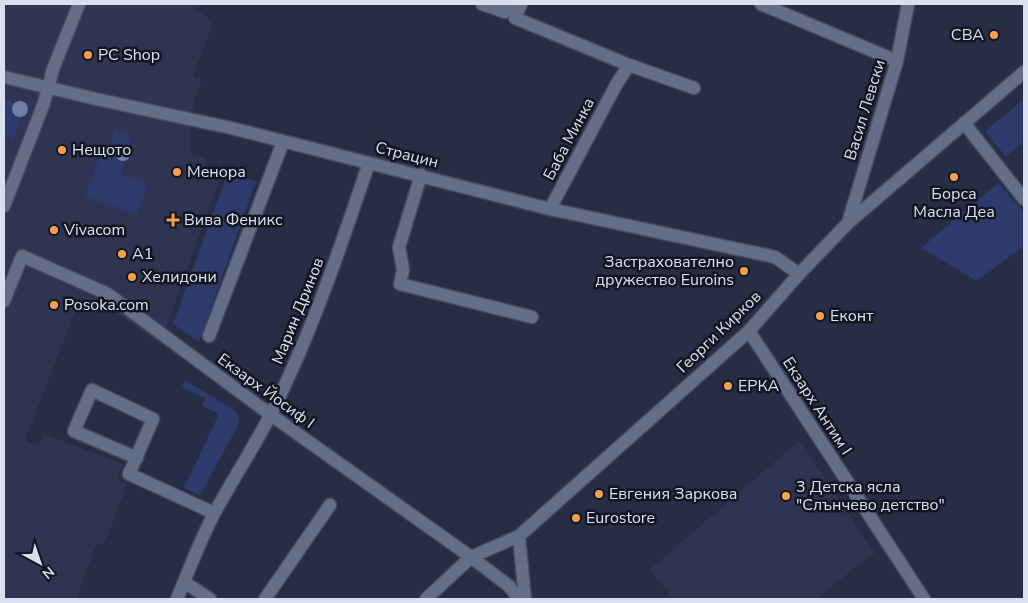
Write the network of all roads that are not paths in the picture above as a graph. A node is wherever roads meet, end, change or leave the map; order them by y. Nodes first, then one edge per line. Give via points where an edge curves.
1 (79, 4) edge
2 (482, 4) edge
3 (508, 4) edge
4 (521, 4) edge
5 (761, 4) edge
6 (908, 4) edge
7 (897, 61) junction
8 (629, 64) junction
9 (1024, 72) edge
10 (4, 77) edge
11 (49, 87) junction
12 (694, 88) dead end
13 (964, 123) junction
14 (283, 142) junction
15 (368, 163) junction
16 (421, 175) junction
17 (1024, 199) edge
18 (4, 206) edge
19 (550, 209) junction
20 (848, 223) junction
21 (799, 274) junction
22 (4, 301) edge
23 (532, 317) dead end
24 (749, 331) junction
25 (209, 336) dead end
26 (271, 415) junction
27 (136, 458) junction
28 (330, 505) dead end
29 (214, 513) junction
30 (519, 536) junction
31 (471, 557) junction
32 (184, 582) junction
33 (177, 599) edge
34 (210, 599) edge
35 (265, 599) edge
36 (426, 599) edge
37 (519, 599) edge
38 (525, 599) edge
39 (924, 599) edge

1 - 11 street via 52,69
2 - 3 street via 505,12
4 - 8 street via 515,18
5 - 7 street
6 - 7 street, Васил Левски
7 - 20 street, Васил Левски
8 - 12 street
8 - 19 street, Баба Минка
9 - 13 street, Георги Кирков
10 - 11 street, Страцин
11 - 14 street, Страцин
11 - 18 street
13 - 17 street
13 - 20 street, Георги Кирков
14 - 15 street, Страцин
14 - 25 street
15 - 16 street, Страцин
15 - 26 street, Марин Дринов via 307,338
16 - 19 street, Страцин
16 - 23 street via 399,247 403,270 400,284
19 - 21 street, Страцин via 774,257
20 - 21 street, Георги Кирков
21 - 24 street, Георги Кирков
22 - 26 street, Екзарх Йосиф I via 22,256 108,294
24 - 30 street, Георги Кирков
24 - 39 street, Екзарх Антим I
26 - 29 street, Марин Дринов
26 - 31 street, Екзарх Йосиф I
27 - 27 street via 74,431 92,390 153,419
27 - 29 street via 130,474
28 - 35 street
29 - 32 street, Марин Дринов
30 - 31 street, Георги Кирков
30 - 38 street
31 - 36 street, Георги Кирков
31 - 37 street, Екзарх Йосиф I via 509,586
32 - 33 street, Марин Дринов
32 - 34 street

